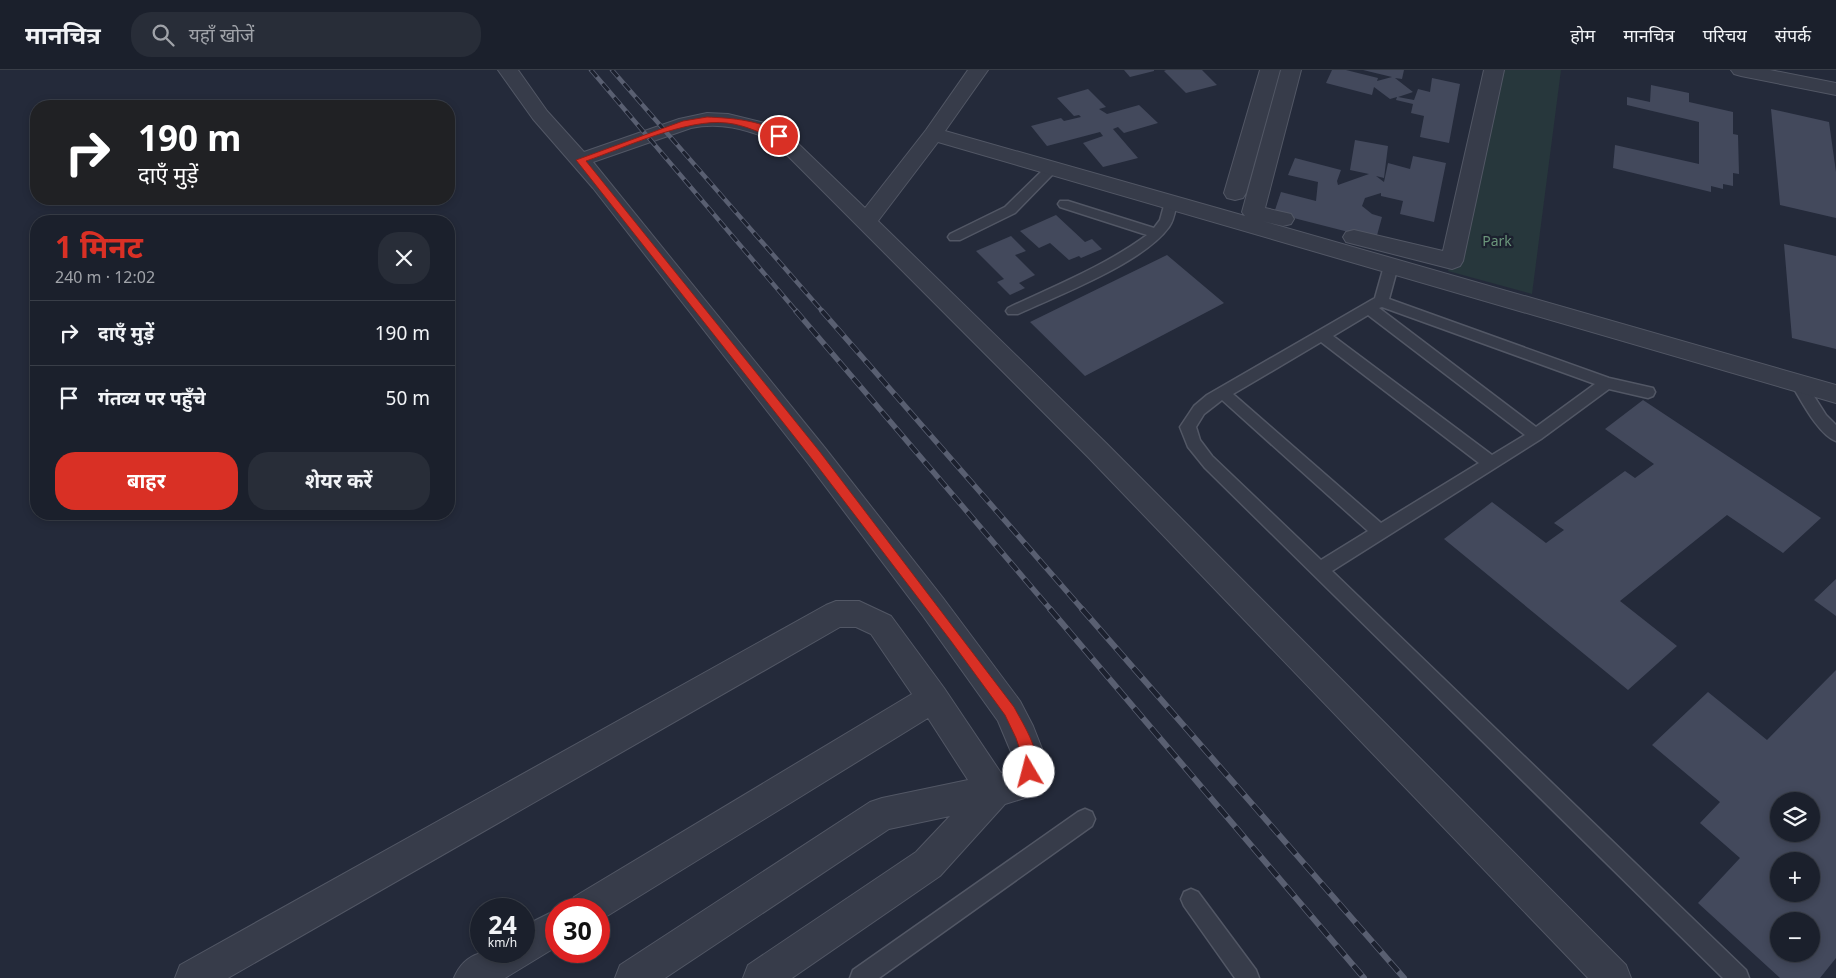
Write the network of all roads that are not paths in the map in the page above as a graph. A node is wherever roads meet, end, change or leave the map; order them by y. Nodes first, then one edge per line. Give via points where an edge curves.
1 (508, 70) edge
2 (978, 70) edge
3 (1270, 70) edge
4 (1291, 70) edge
5 (1494, 70) edge
6 (1741, 70) edge
7 (1836, 89) edge
8 (933, 134) junction
9 (580, 160) junction
10 (1051, 169) junction
11 (1235, 193) dead end
12 (1171, 202) junction
13 (1064, 204) dead end
14 (865, 223) junction
15 (1156, 233) junction
16 (955, 238) dead end
17 (1382, 290) junction
18 (1012, 310) dead end
19 (1322, 335) junction
20 (1606, 383) junction
21 (1798, 383) junction
22 (1648, 392) dead end
23 (1223, 393) junction
24 (1836, 394) edge
25 (1536, 435) junction
26 (1836, 435) edge
27 (1490, 463) junction
28 (1380, 532) junction
29 (1319, 570) junction
30 (933, 698) junction
31 (994, 792) junction
32 (1085, 820) dead end
33 (604, 898) edge
34 (1191, 899) dead end
35 (496, 963) edge
36 (193, 978) edge
37 (472, 978) edge
38 (633, 978) edge
39 (761, 978) edge
40 (861, 978) edge
41 (1248, 978) edge
42 (1613, 978) edge
43 (1738, 978) edge

1 - 9 street via 540,115
2 - 8 street
3 - 11 street
4 - 5 street via 1253,212 1452,261
6 - 7 street
8 - 10 street
8 - 14 street
9 - 14 street via 686,123 728,120 779,136
9 - 31 street via 822,463 1009,711 1030,759 1029,772 1020,786
10 - 12 street
10 - 16 lane via 1010,210
12 - 15 lane via 1165,223
12 - 17 street
13 - 15 lane
14 - 42 street via 1097,450
15 - 18 lane via 1122,259
17 - 19 lane
17 - 20 lane
17 - 21 street
17 - 25 lane
19 - 23 lane
19 - 27 lane
20 - 22 lane
20 - 25 lane
21 - 24 street
21 - 26 lane via 1821,419
23 - 28 lane
23 - 29 lane via 1199,410 1188,427 1190,437 1211,464
25 - 27 lane
27 - 28 lane
28 - 29 lane
29 - 43 lane
30 - 31 street
30 - 33 street
30 - 36 street via 881,625 859,614 836,614
31 - 38 street via 882,814
31 - 39 street via 928,864
32 - 40 lane
34 - 41 lane
35 - 37 street

